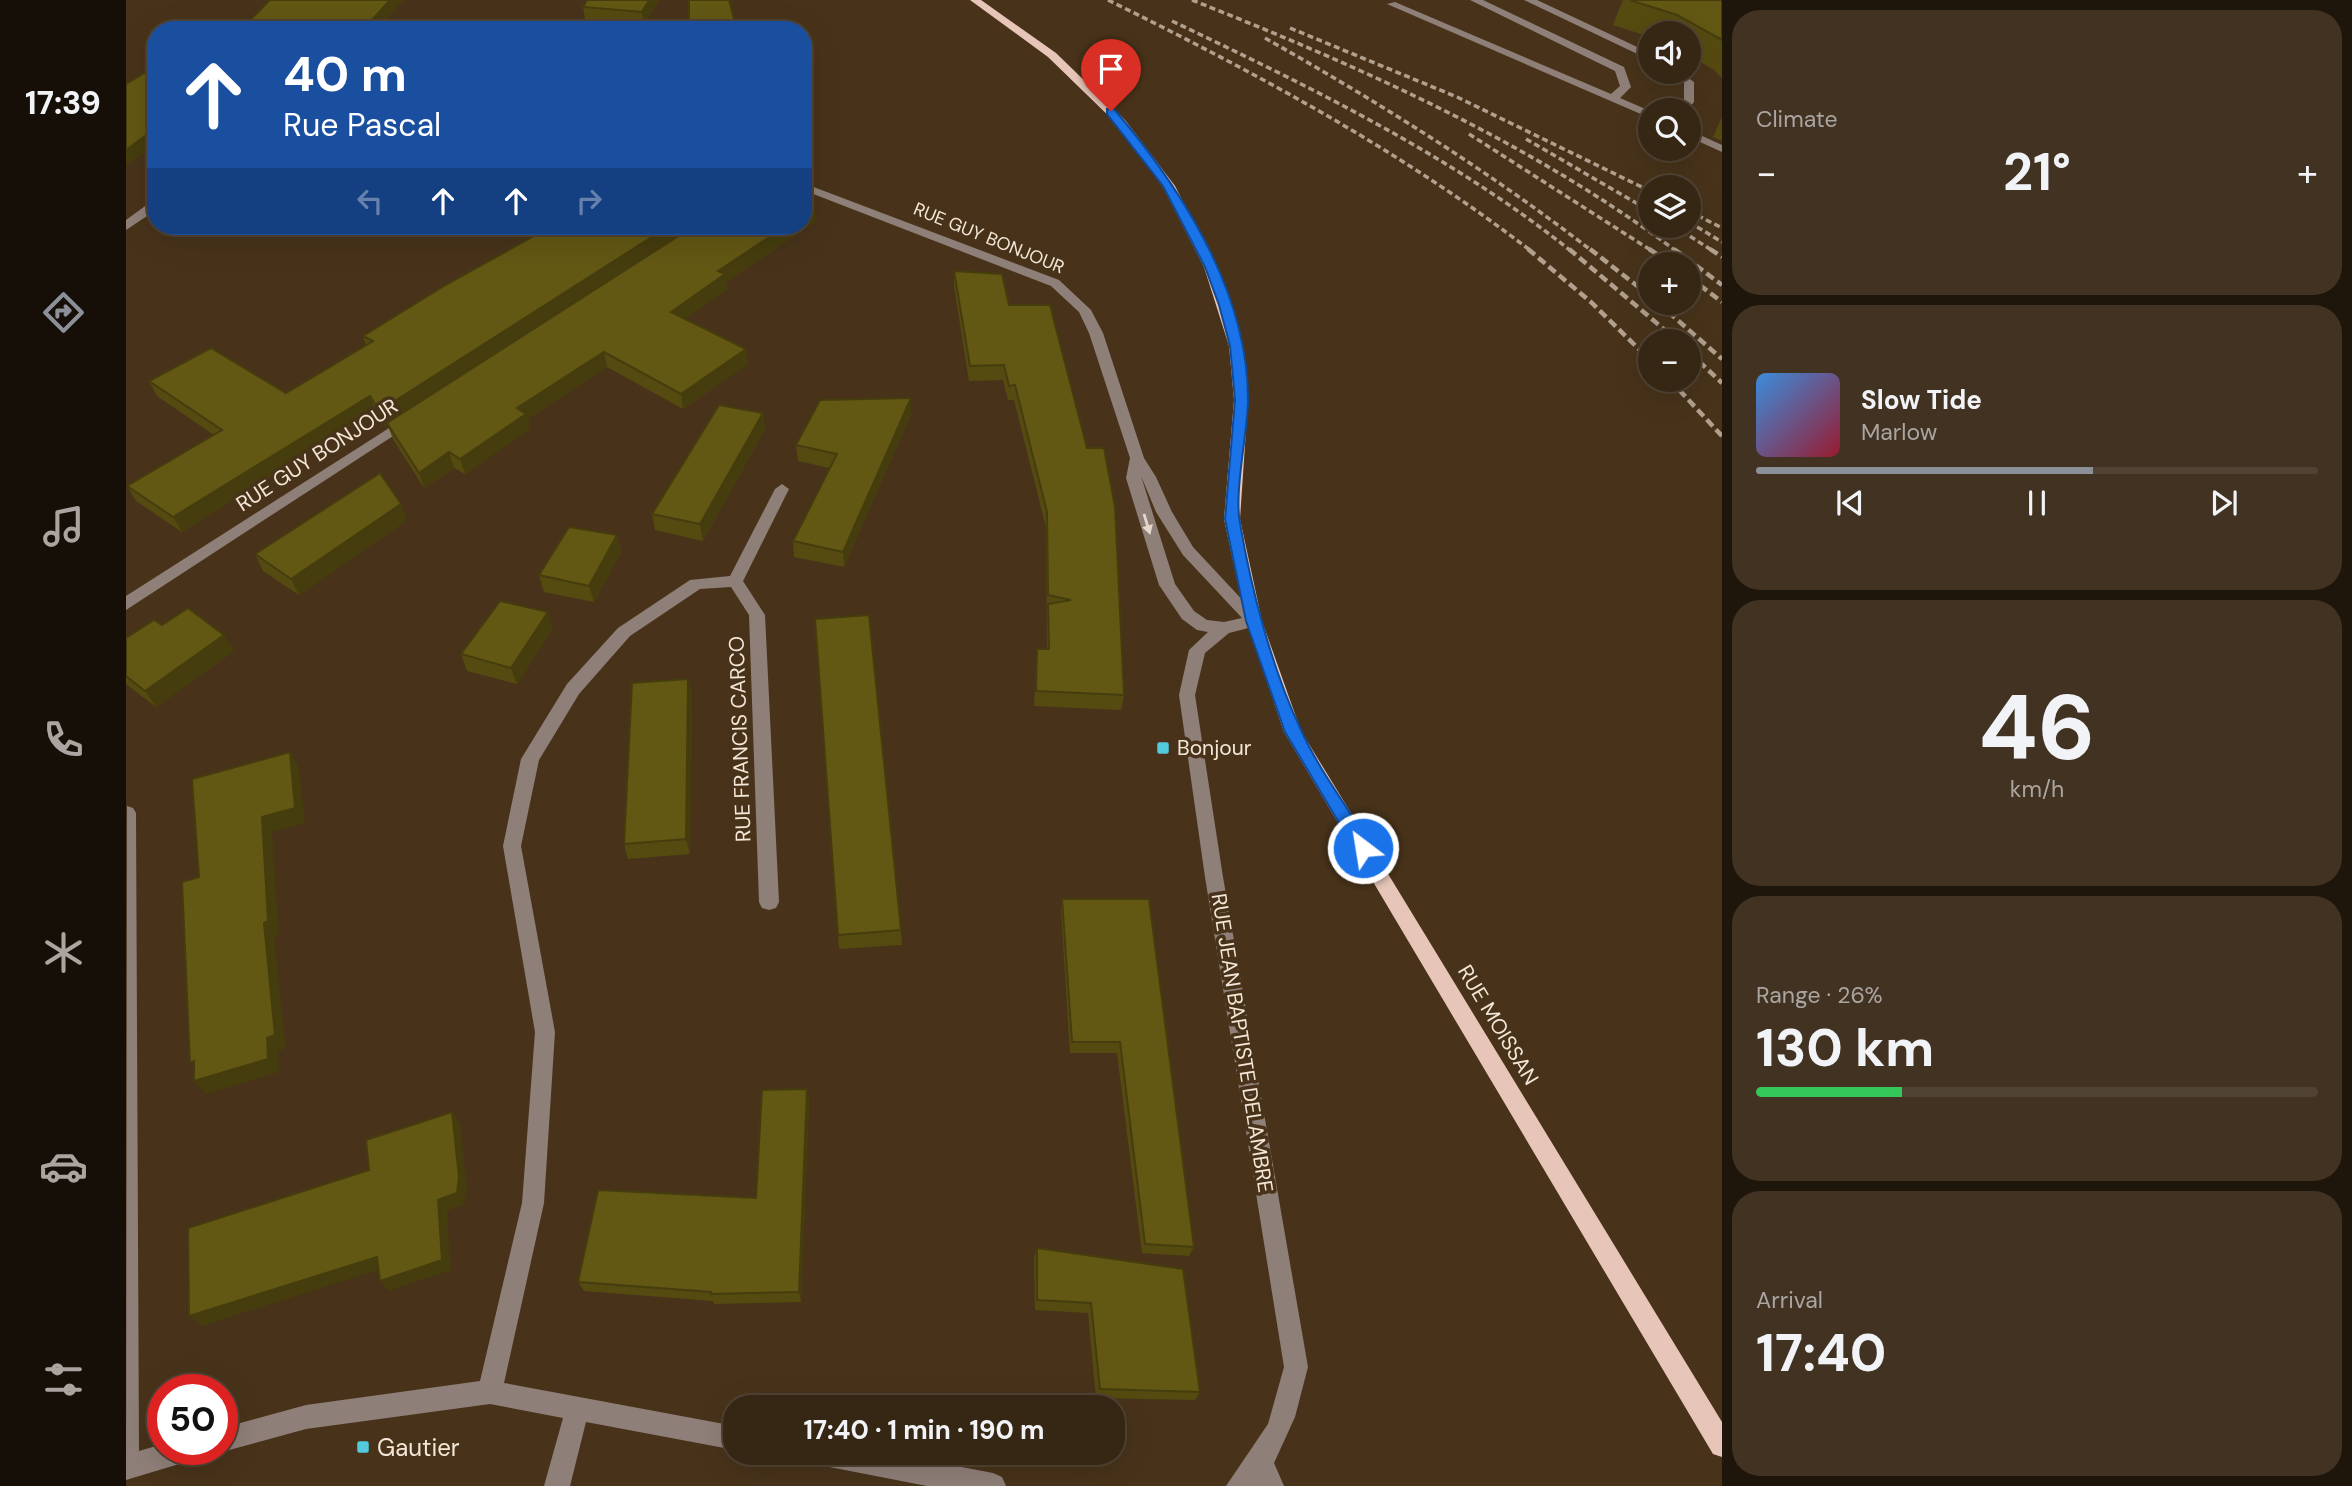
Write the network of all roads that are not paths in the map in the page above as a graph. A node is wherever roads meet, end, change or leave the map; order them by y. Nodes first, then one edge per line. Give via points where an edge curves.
1 (975, 0) edge
2 (1475, 0) edge
3 (1530, 0) edge
4 (1392, 4) dead end
5 (1638, 51) edge
6 (1612, 99) junction
7 (1638, 110) edge
8 (1701, 139) edge
9 (1722, 149) edge
10 (812, 189) edge
11 (147, 211) edge
12 (126, 226) edge
13 (417, 415) edge
14 (1137, 458) junction
15 (782, 489) dead end
16 (734, 581) junction
17 (126, 604) edge
18 (1254, 621) junction
19 (1224, 628) junction
20 (127, 813) edge
21 (769, 902) dead end
22 (490, 1392) junction
23 (578, 1408) junction
24 (238, 1436) edge
25 (723, 1436) edge
26 (1722, 1445) edge
27 (147, 1461) edge
28 (882, 1465) edge
29 (127, 1466) edge
30 (1266, 1475) edge
31 (557, 1486) edge
32 (993, 1486) edge
33 (1239, 1486) edge

1 - 18 main road, RUE MOISSAN via 1052,55 1121,122 1169,186 1210,267 1236,346 1241,400 1232,519
2 - 6 street via 1620,69 1626,87
3 - 5 street
4 - 6 street
6 - 7 street
8 - 9 street
10 - 14 street, RUE GUY BONJOUR via 1055,283 1071,296 1085,310 1096,333
11 - 12 street
13 - 17 street, RUE GUY BONJOUR
14 - 18 street, RUE GUY BONJOUR via 1188,551
14 -> 19 street, RUE GUY BONJOUR via 1133,478 1167,585 1195,621
15 - 16 street
16 - 21 street, RUE FRANCIS CARCO via 757,615
16 - 22 street via 696,584 624,632 573,689 530,759 512,846 545,1032 533,1203
18 - 19 street, RUE JEAN BAPTISTE DELAMBRE
18 - 26 main road, RUE MOISSAN via 1293,732
19 - 30 street, RUE JEAN BAPTISTE DELAMBRE via 1197,650 1187,695 1296,1367
20 - 29 street
22 - 23 street
22 - 24 street via 306,1417
23 - 25 street
23 - 31 street
27 - 29 street
28 - 32 street
30 - 33 street, RUE JEAN BAPTISTE DELAMBRE

